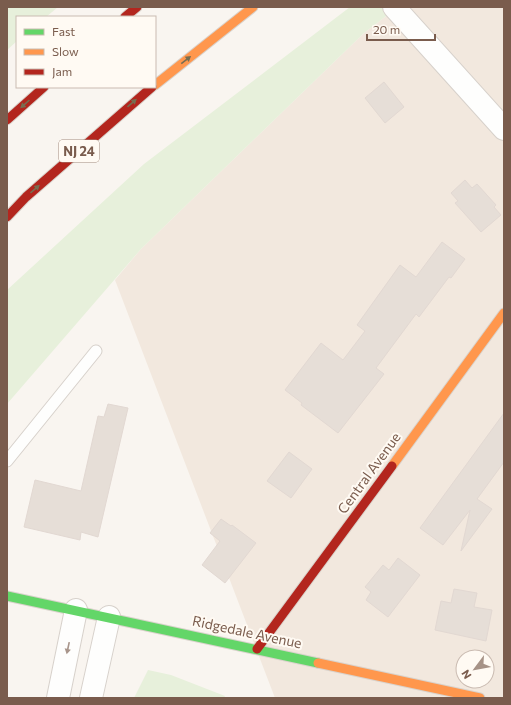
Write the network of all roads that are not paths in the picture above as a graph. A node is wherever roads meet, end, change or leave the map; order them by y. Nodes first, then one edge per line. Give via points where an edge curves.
1 (137, 7) edge
2 (253, 7) edge
3 (399, 12) edge
4 (126, 16) edge
5 (156, 84) edge
6 (43, 88) edge
7 (151, 88) edge
8 (7, 120) edge
9 (504, 129) edge
10 (7, 216) edge
11 (504, 313) edge
12 (96, 351) dead end
13 (7, 460) edge
14 (7, 596) edge
15 (76, 610) junction
16 (109, 617) junction
17 (257, 649) junction
18 (58, 698) edge
19 (91, 698) edge
20 (480, 698) edge

1 - 4 main road
5 -> 2 main road
3 - 9 street
6 -> 8 main road
10 -> 7 main road, NJ 24
11 - 17 main road, Central Avenue
12 - 13 lane
14 - 15 main road, Ridgedale Avenue
15 - 16 main road, Ridgedale Avenue
15 -> 18 street
16 - 17 main road, Ridgedale Avenue
16 - 19 street
17 - 20 main road, Ridgedale Avenue

